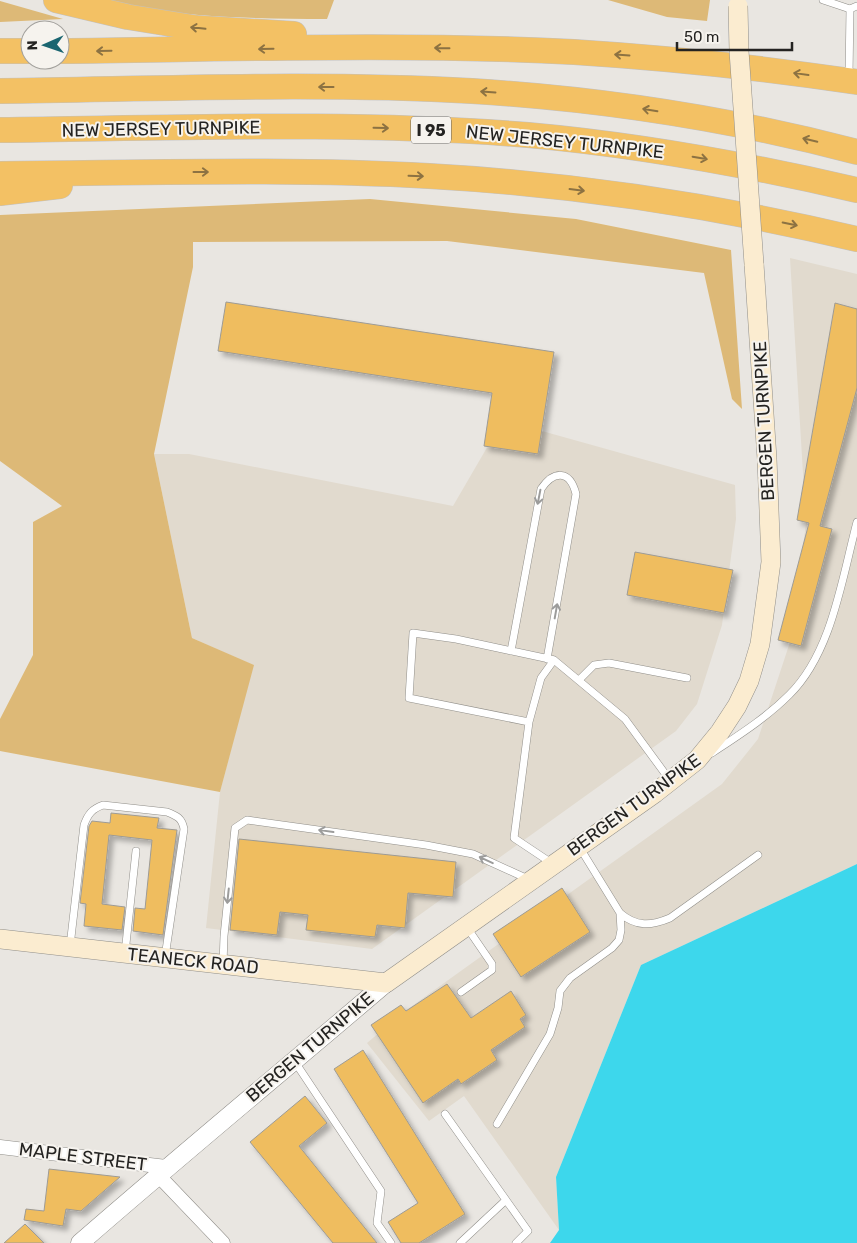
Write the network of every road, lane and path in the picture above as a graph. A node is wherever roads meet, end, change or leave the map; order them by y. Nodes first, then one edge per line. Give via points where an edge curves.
1 (56, 0) edge
2 (823, 0) edge
3 (739, 3) edge
4 (853, 8) edge
5 (385, 48) junction
6 (20, 51) edge
7 (70, 51) edge
8 (0, 52) edge
9 (853, 82) edge
10 (0, 91) edge
11 (0, 130) edge
12 (857, 152) edge
13 (152, 173) junction
14 (0, 174) edge
15 (857, 190) edge
16 (0, 193) edge
17 (857, 239) edge
18 (857, 522) edge
19 (511, 651) junction
20 (551, 659) junction
21 (687, 678) dead end
22 (579, 680) junction
23 (529, 722) junction
24 (676, 778) junction
25 (579, 846) junction
26 (136, 851) dead end
27 (758, 856) dead end
28 (553, 864) junction
29 (530, 880) junction
30 (620, 913) junction
31 (466, 926) junction
32 (0, 939) edge
33 (70, 947) junction
34 (125, 953) junction
35 (165, 958) junction
36 (223, 964) junction
37 (386, 983) junction
38 (460, 992) dead end
39 (295, 1062) junction
40 (445, 1114) dead end
41 (497, 1124) dead end
42 (0, 1147) edge
43 (162, 1171) junction
44 (506, 1200) junction
45 (80, 1243) edge
46 (223, 1243) edge
47 (391, 1243) edge
48 (460, 1243) edge
49 (516, 1243) edge

5 -> 1 highway via 278,32 196,28 128,17
2 - 4 lane
3 - 24 main road, BERGEN TURNPIKE, bridge via 739,51 768,459 771,562 761,635 749,681 737,706 703,755
4 - 9 lane
5 -> 7 highway
9 -> 5 highway via 637,56
6 - 8 highway
12 -> 10 highway via 776,132 672,113 490,92 334,87
11 -> 15 highway, NEW JERSEY TURNPIKE / I 95 via 313,127 494,133 668,153 769,170
13 - 14 highway
13 - 16 highway
13 -> 17 highway via 346,173 516,183 688,205
18 - 24 lane via 825,638 806,675 790,695 754,724
19 - 20 lane
20 -> 19 lane via 576,494 574,483 566,476 548,478 541,489
19 - 23 lane via 413,633 409,698
20 - 22 lane
20 - 23 lane via 541,678
21 - 22 lane via 609,663 594,665
22 - 24 lane via 625,718
23 - 28 lane via 514,838
24 - 25 main road, BERGEN TURNPIKE
25 - 28 main road, BERGEN TURNPIKE
25 - 30 lane
26 - 34 lane
27 - 30 lane via 670,918 656,924 629,921
28 - 29 main road, BERGEN TURNPIKE
29 - 31 main road, BERGEN TURNPIKE
29 -> 36 lane via 473,854 248,820 235,828
30 - 41 lane via 619,940 570,978 560,991 550,1034
31 - 37 main road, BERGEN TURNPIKE
31 - 38 lane via 492,964 492,970
32 - 33 main road, TEANECK ROAD
33 - 34 main road, TEANECK ROAD
33 - 35 lane via 88,814 103,805 167,812 177,816 184,829
34 - 35 main road, TEANECK ROAD
35 - 36 main road, TEANECK ROAD
36 - 37 main road, TEANECK ROAD
37 - 39 street, BERGEN TURNPIKE
39 - 43 street, BERGEN TURNPIKE
39 - 47 lane via 381,1191 376,1223
40 - 44 lane
42 - 43 street, MAPLE STREET
43 - 45 street, BERGEN TURNPIKE
43 - 46 street
44 - 48 lane
44 - 49 lane via 528,1231

